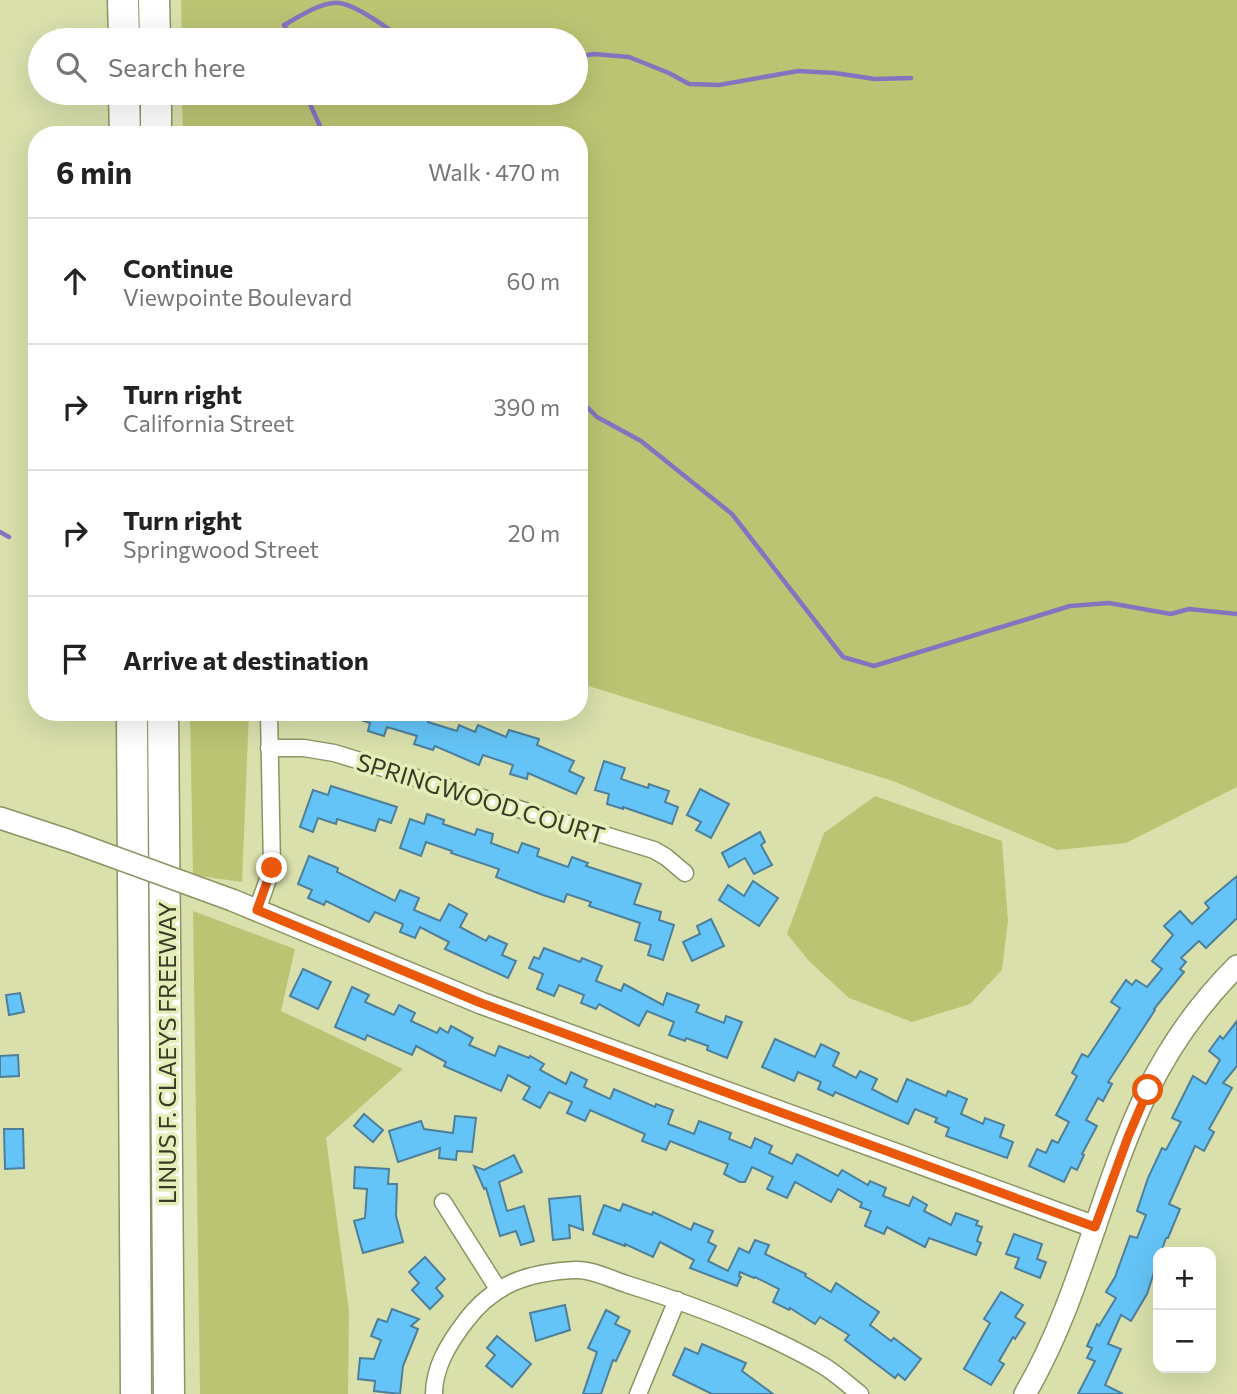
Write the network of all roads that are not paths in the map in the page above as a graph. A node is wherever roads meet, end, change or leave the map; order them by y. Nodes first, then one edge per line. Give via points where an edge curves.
1 (123, 0) edge
2 (155, 0) edge
3 (124, 28) edge
4 (155, 28) edge
5 (124, 105) edge
6 (156, 105) edge
7 (125, 126) edge
8 (156, 126) edge
9 (132, 721) edge
10 (163, 721) edge
11 (269, 721) edge
12 (269, 748) junction
13 (0, 818) edge
14 (685, 873) dead end
15 (257, 910) junction
16 (1237, 966) edge
17 (443, 1202) dead end
18 (1095, 1227) junction
19 (498, 1289) junction
20 (677, 1300) junction
21 (136, 1394) edge
22 (169, 1394) edge
23 (434, 1394) edge
24 (638, 1394) edge
25 (860, 1394) edge
26 (1025, 1394) edge

1 - 3 highway
2 - 4 highway
5 - 7 highway
6 - 8 highway
9 - 21 highway, LINUS F. CLAEYS FREEWAY
10 - 22 highway, LINUS F. CLAEYS FREEWAY
11 - 12 street
12 - 14 street, SPRINGWOOD COURT via 334,753 654,850
12 - 15 street via 272,868
13 - 15 street, bridge
15 - 18 street via 481,1003
16 - 18 street via 1192,1018 1164,1060 1137,1113
17 - 19 street
18 - 26 street via 1054,1336
19 - 20 street via 536,1274 579,1269
19 - 23 street via 474,1309 452,1338 440,1362
20 - 24 street
20 - 25 street via 748,1328 824,1366

